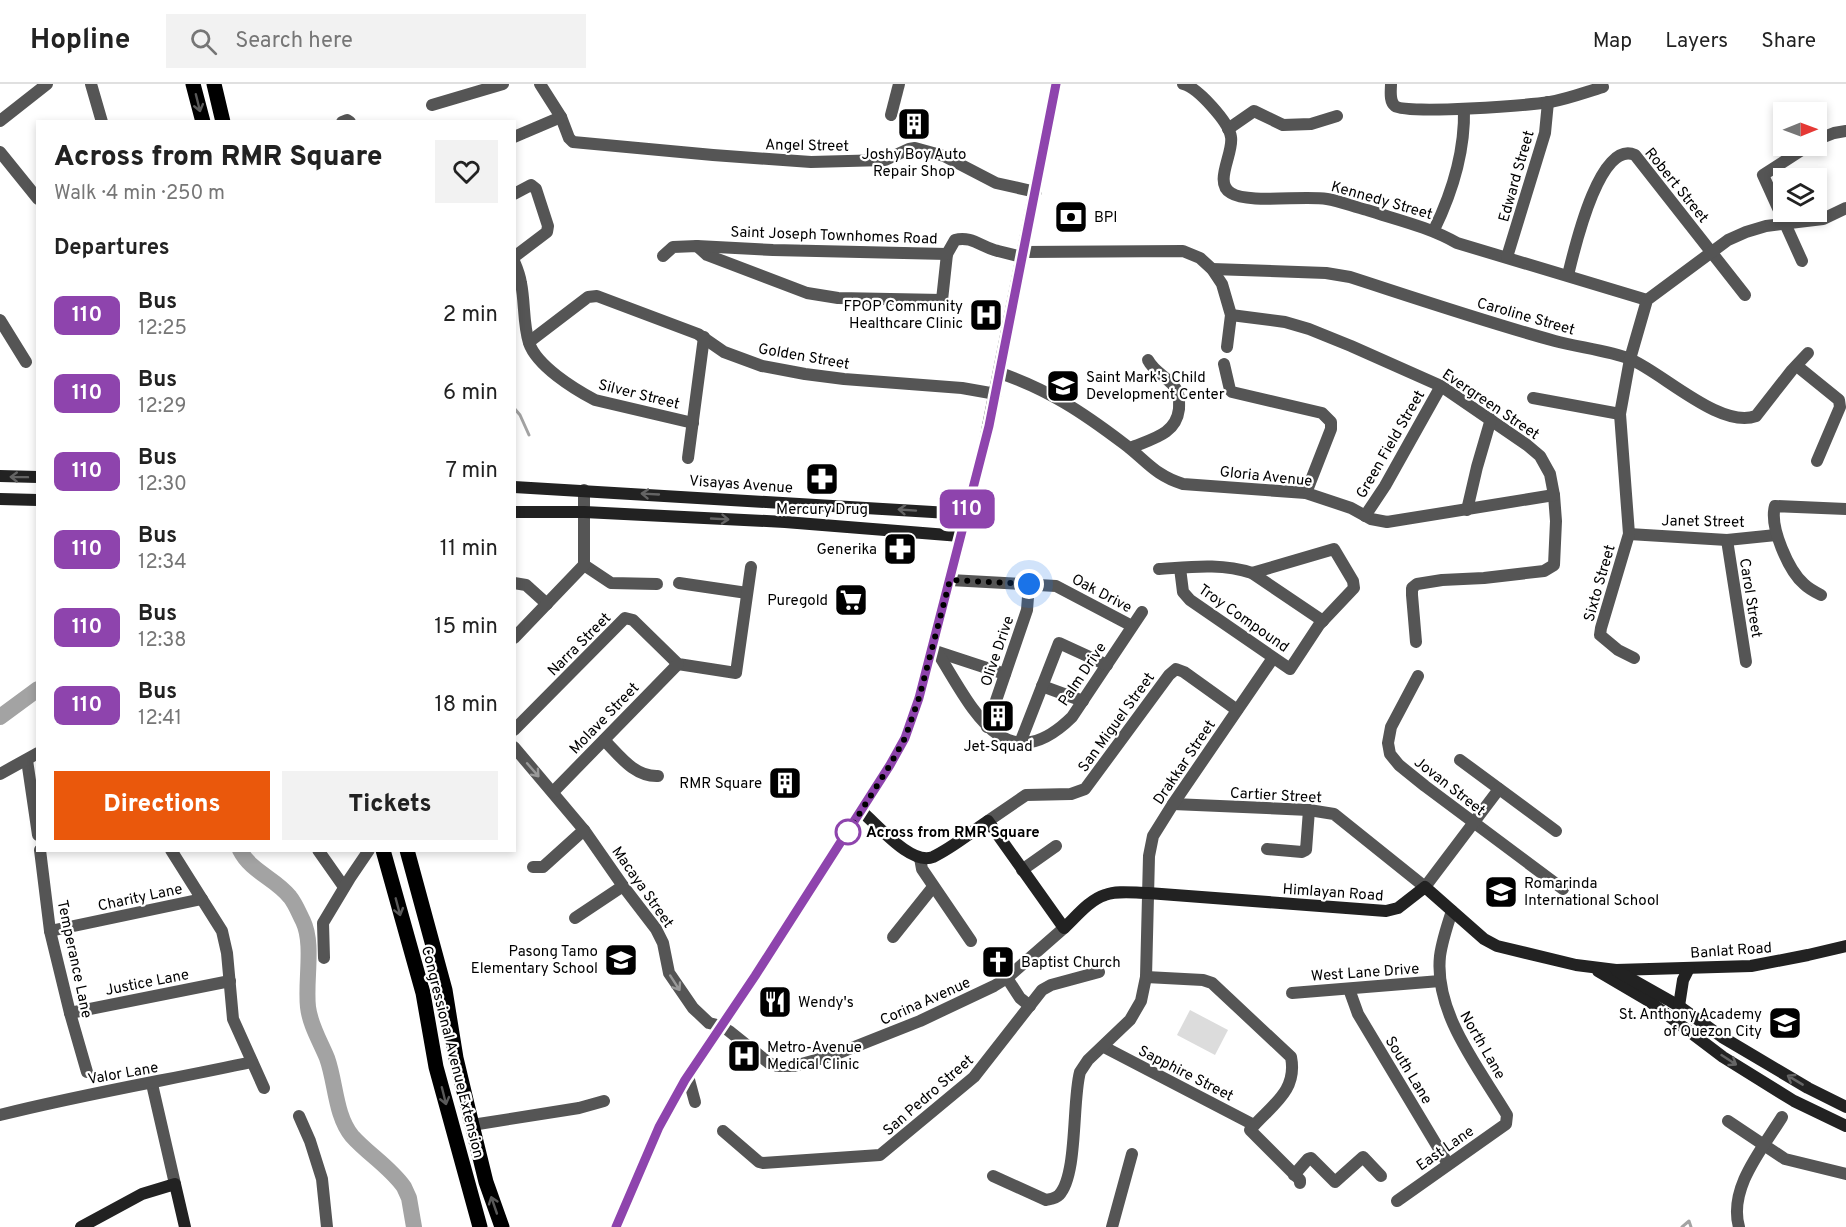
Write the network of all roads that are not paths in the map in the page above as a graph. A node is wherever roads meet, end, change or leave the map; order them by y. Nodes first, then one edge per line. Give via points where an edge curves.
1 (47, 84) edge
2 (91, 84) edge
3 (194, 84) edge
4 (214, 84) edge
5 (503, 84) edge
6 (540, 84) edge
7 (899, 84) edge
8 (1056, 84) edge
9 (1183, 84) edge
10 (1391, 84) edge
11 (1603, 87) dead end
12 (1548, 102) junction
13 (432, 105) dead end
14 (1464, 109) junction
15 (891, 115) dead end
16 (1337, 116) dead end
17 (561, 117) junction
18 (101, 120) edge
19 (203, 120) edge
20 (223, 120) edge
21 (0, 121) edge
22 (1228, 129) junction
23 (1846, 131) edge
24 (516, 136) edge
25 (1827, 136) edge
26 (0, 152) edge
27 (1792, 156) edge
28 (1036, 192) junction
29 (516, 193) edge
30 (36, 197) edge
31 (1846, 208) edge
32 (1784, 224) junction
33 (1434, 230) junction
34 (698, 246) junction
35 (1712, 252) junction
36 (947, 254) junction
37 (663, 256) dead end
38 (516, 257) edge
39 (1507, 257) junction
40 (1022, 259) junction
41 (1802, 261) dead end
42 (516, 266) edge
43 (1212, 268) junction
44 (1568, 275) junction
45 (1745, 295) dead end
46 (1647, 300) junction
47 (1231, 315) junction
48 (0, 320) edge
49 (704, 337) junction
50 (529, 342) junction
51 (1227, 347) dead end
52 (1809, 353) dead end
53 (1630, 359) junction
54 (1148, 360) dead end
55 (26, 362) dead end
56 (1224, 364) dead end
57 (1797, 366) junction
58 (1000, 373) junction
59 (1440, 386) junction
60 (996, 394) junction
61 (1533, 398) dead end
62 (1620, 414) junction
63 (1491, 419) junction
64 (693, 423) junction
65 (1130, 448) junction
66 (688, 458) dead end
67 (1817, 461) dead end
68 (0, 476) edge
69 (36, 477) edge
70 (516, 487) edge
71 (584, 490) junction
72 (1306, 493) junction
73 (1554, 495) junction
74 (0, 499) edge
75 (36, 500) edge
76 (772, 501) junction
77 (1846, 509) edge
78 (1467, 510) junction
79 (516, 512) edge
80 (584, 512) junction
81 (966, 514) junction
82 (1365, 516) junction
83 (772, 522) junction
84 (1629, 534) junction
85 (1776, 535) junction
86 (960, 536) junction
87 (1726, 540) junction
88 (584, 565) junction
89 (751, 567) dead end
90 (1180, 568) junction
91 (1159, 569) dead end
92 (1252, 573) junction
93 (950, 580) junction
94 (516, 583) edge
95 (679, 583) dead end
96 (657, 584) dead end
97 (1029, 584) junction
98 (747, 593) junction
99 (1821, 595) dead end
100 (547, 604) junction
101 (1142, 612) dead end
102 (1323, 621) junction
103 (1132, 626) junction
104 (516, 636) edge
105 (1416, 642) dead end
106 (934, 651) junction
107 (1273, 658) junction
108 (1634, 658) dead end
109 (1746, 662) dead end
110 (678, 664) junction
111 (1107, 665) junction
112 (1005, 674) junction
113 (1418, 676) dead end
114 (1042, 686) junction
115 (1083, 701) junction
116 (1237, 710) junction
117 (987, 727) junction
118 (516, 728) edge
119 (604, 740) junction
120 (1020, 743) junction
121 (516, 749) edge
122 (32, 757) edge
123 (1460, 760) dead end
124 (0, 774) edge
125 (658, 776) dead end
126 (1499, 789) junction
127 (553, 792) junction
128 (1173, 804) junction
129 (36, 809) edge
130 (1309, 810) junction
131 (861, 811) junction
132 (988, 821) junction
133 (1474, 823) junction
134 (584, 830) junction
135 (1556, 831) dead end
136 (1056, 846) dead end
137 (1268, 849) dead end
138 (40, 852) edge
139 (172, 852) edge
140 (319, 852) edge
141 (368, 852) edge
142 (384, 852) edge
143 (408, 852) edge
144 (920, 858) junction
145 (533, 867) dead end
146 (1022, 870) junction
147 (623, 886) junction
148 (344, 887) junction
149 (933, 887) junction
150 (1425, 887) junction
151 (1563, 890) dead end
152 (1148, 893) junction
153 (202, 899) junction
154 (1452, 911) junction
155 (575, 918) dead end
156 (1064, 928) junction
157 (50, 931) junction
158 (893, 937) dead end
159 (971, 941) dead end
160 (1846, 946) edge
161 (324, 958) dead end
162 (1689, 968) junction
163 (1594, 969) junction
164 (1616, 970) junction
165 (1099, 972) dead end
166 (1146, 977) junction
167 (230, 981) junction
168 (1004, 981) junction
169 (1440, 981) junction
170 (1349, 989) junction
171 (1292, 993) dead end
172 (1030, 1006) junction
173 (1679, 1006) junction
174 (70, 1013) junction
175 (721, 1026) junction
176 (1104, 1047) junction
177 (252, 1062) junction
178 (87, 1072) dead end
179 (688, 1076) junction
180 (152, 1084) junction
181 (264, 1088) dead end
182 (604, 1101) dead end
183 (695, 1102) dead end
184 (1846, 1107) edge
185 (0, 1115) edge
186 (299, 1116) dead end
187 (1782, 1117) dead end
188 (1508, 1120) joint
189 (1728, 1121) dead end
190 (472, 1125) junction
191 (1846, 1126) edge
192 (1252, 1127) junction
193 (723, 1131) dead end
194 (1765, 1146) junction
195 (1132, 1154) dead end
196 (1448, 1164) junction
197 (1846, 1174) edge
198 (993, 1176) dead end
199 (1381, 1176) dead end
200 (486, 1182) junction
201 (175, 1184) junction
202 (468, 1188) junction
203 (1397, 1201) dead end
204 (81, 1227) edge
205 (185, 1227) edge
206 (327, 1227) edge
207 (480, 1227) edge
208 (502, 1227) edge
209 (616, 1227) edge
210 (1112, 1227) edge
211 (1739, 1227) edge

1 - 21 street
2 - 18 street
3 -> 19 main road
4 - 20 main road
5 - 13 street
6 - 17 street
7 - 15 street
8 - 28 main road
9 - 22 street via 1199,92
10 - 14 street via 1392,103 1396,107
11 - 12 street
12 - 14 street
12 - 39 street, Edward Street via 1545,133
14 - 33 street via 1461,154
16 - 22 street via 1311,124 1283,125 1254,111
17 - 24 street
17 - 28 street, Angel Street via 568,138 575,142 713,155 811,162 885,160 915,148 944,156 996,183
22 - 33 street, Kennedy Street via 1231,145 1224,179 1230,193 1243,197 1326,199
23 - 25 street
26 - 30 street
27 - 32 street via 1763,175
28 - 40 main road
29 - 38 street via 531,186 536,189 548,226 547,232
31 - 32 street via 1823,219
32 - 35 street via 1746,232
32 - 41 street
33 - 39 street, Kennedy Street via 1457,243
34 - 36 street, Saint Joseph Townhomes Road
34 - 36 street, Saint Joseph Townhomes Road via 707,255 807,293 838,298 942,300
34 - 37 street, Saint Joseph Townhomes Road via 673,247
35 - 44 street, Robert Street via 1635,155 1623,152 1594,190
35 - 45 street, Robert Street
35 - 46 street
36 - 40 street, Saint Joseph Townhomes Road via 961,238 996,251 1004,260
39 - 44 street, Kennedy Street
40 - 43 street via 1183,252
40 - 58 main road
42 - 50 street
43 - 47 street via 1222,284
43 - 53 street, Caroline Street via 1326,273 1350,278
44 - 46 street, Kennedy Street
46 - 53 street
47 - 51 street
47 - 59 street, Evergreen Street via 1309,329
48 - 55 street
49 - 50 street, Golden Street via 597,296 588,297
49 - 60 street, Golden Street via 724,352 762,366
49 - 64 street
50 - 64 street, Silver Street via 543,364 595,400
52 - 57 street
53 - 57 street, Caroline Street via 1709,406 1748,419 1755,416
53 - 62 street
54 - 65 street via 1153,370 1178,392 1178,420 1169,431
56 - 72 street via 1233,392 1322,413 1331,422
57 - 67 street via 1839,400 1840,407
58 - 60 main road
58 - 65 street, Gloria Avenue via 1050,393
59 - 63 street, Evergreen Street
59 - 82 street, Green Field Street
60 - 81 main road
61 - 62 street
62 - 84 street
63 - 73 street, Evergreen Street via 1540,456 1550,474
63 - 78 street
64 - 66 street
65 - 72 street, Gloria Avenue via 1154,471 1183,484
69 -> 68 main road
70 - 71 main road, Visayas Avenue
76 -> 71 main road, Visayas Avenue
71 - 80 street
72 - 82 street, Gloria Avenue
73 - 78 street, Gloria Avenue
73 - 105 street, Evergreen Street via 1554,565 1544,571 1417,584 1412,588
74 - 75 main road
81 -> 76 main road, Visayas Avenue
76 - 83 main road
77 - 85 street via 1775,506
78 - 82 street, Gloria Avenue via 1387,522
79 - 80 main road
80 -> 83 main road
80 - 88 street
81 - 86 main road
83 - 86 main road
84 - 87 street, Janet Street
84 - 108 street, Sixto Street via 1600,635
85 - 87 street, Janet Street
85 - 99 street via 1803,584
86 - 93 main road
87 - 109 street, Carol Street
88 - 96 street via 611,584
88 - 100 street
89 - 98 street
90 - 91 street, Troy Compound
90 - 92 street, Troy Compound via 1216,565
90 - 107 street, Troy Compound via 1183,592 1190,600
92 - 102 street, Troy Compound
92 - 102 street, Troy Compound via 1334,549 1354,588
93 - 97 street, Oak Drive
93 - 106 main road
94 - 100 street via 526,585
95 - 98 street
97 - 103 street, Oak Drive via 1066,590
97 - 112 street, Olive Drive via 1027,610
98 - 110 street via 736,674
100 - 104 street
101 - 103 street, Palm Drive
102 - 107 street, Troy Compound via 1290,669
103 - 111 street, Palm Drive
106 - 112 street
106 - 117 street
106 - 131 main road via 905,738
107 - 116 street, Drakkar Street
110 - 118 street, Narra Street via 633,620 626,618
110 - 119 street, Molave Street
111 - 114 street via 1059,643
111 - 115 street, Palm Drive
112 - 117 street, Olive Drive
113 - 133 street, Jovan Street via 1391,727 1390,754
114 - 115 street
114 - 120 street
115 - 120 street, Palm Drive via 1056,730 1035,741
116 - 128 street, Drakkar Street
116 - 132 street, San Miguel Street via 1176,669 1086,789 1071,794 1030,794
117 - 120 street via 1000,738
119 - 125 street via 637,771
119 - 127 street, Molave Street
121 -> 127 street, Macaya Street
122 - 124 street
122 - 129 street
123 - 126 street
126 - 133 street
126 - 135 street
127 - 134 street, Macaya Street
128 - 130 street, Cartier Street
128 - 152 street, Drakkar Street via 1153,836
130 - 137 street via 1306,850
130 - 150 street, Cartier Street via 1342,819
131 - 144 main road via 910,854
131 - 175 main road
132 - 144 main road, San Miguel Street via 933,856
132 - 146 main road
133 - 150 street
133 - 151 street, Jovan Street
134 - 145 street via 543,867
134 - 147 street, Macaya Street
136 - 146 street
138 - 157 street, Temperance Lane
139 - 153 street
140 - 148 street
141 - 148 street
142 -> 202 main road, Congressional Avenue Extension via 423,993 436,1067
143 - 190 main road, Congressional Avenue Extension via 446,990 456,1058
144 - 149 street
146 - 156 main road
147 - 155 street
147 -> 175 street, Macaya Street via 656,929 673,980 703,1019
148 - 161 street via 323,923
149 - 158 street
149 - 159 street
150 - 152 main road, Himlayan Road via 1398,908 1380,911
150 - 154 main road
152 - 156 main road, Himlayan Road via 1104,895
152 - 166 street, Drakkar Street
153 - 157 street, Charity Lane
153 - 167 street via 222,931
154 - 163 main road via 1497,946
154 - 169 street, North Lane via 1442,944
156 - 168 street, Corina Avenue
157 - 174 street, Temperance Lane
160 - 162 main road, Banlat Road via 1760,965
162 - 164 main road, Banlat Road
162 - 173 main road
163 - 164 main road
163 -> 191 main road via 1649,1001 1723,1057 1794,1101
164 - 173 main road
165 - 172 street, San Pedro Street via 1046,987
166 - 176 street, Drakkar Street via 1138,1009
166 - 192 street via 1212,983 1291,1057 1292,1083
167 - 174 street, Justice Lane
167 - 177 street via 233,1019
168 - 172 street
168 - 175 street, Corina Avenue via 869,1042 794,1066 769,1063
169 - 170 street, West Lane Drive
169 - 188 street, North Lane via 1451,1021
170 - 171 street, West Lane Drive
170 - 196 street, South Lane via 1358,1014
172 - 193 street, San Pedro Street via 974,1077 880,1155 763,1163
184 -> 173 main road via 1722,1037
174 - 178 street, Temperance Lane
175 - 179 main road
176 - 192 street, Sapphire Street
176 - 198 street, Drakkar Street via 1080,1072 1069,1171 1058,1196 1040,1198
177 - 180 street, Valor Lane
177 - 181 street
179 - 183 street
179 - 209 main road via 659,1127
180 - 185 street, Valor Lane via 67,1098
180 - 201 street
182 - 190 street
186 - 206 street via 322,1179
187 - 194 street
188 - 196 street, East Lane
189 - 194 street
190 - 200 main road, Congressional Avenue Extension
192 - 199 street, Sapphire Street via 1297,1179 1311,1158 1335,1182 1363,1157
194 - 197 street via 1793,1163
194 - 211 street via 1740,1192
195 - 210 street
196 - 203 street, East Lane
200 - 202 main road
208 -> 200 main road, Congressional Avenue Extension
201 - 204 main road via 142,1194
201 - 205 main road
202 - 207 main road, Congressional Avenue Extension

